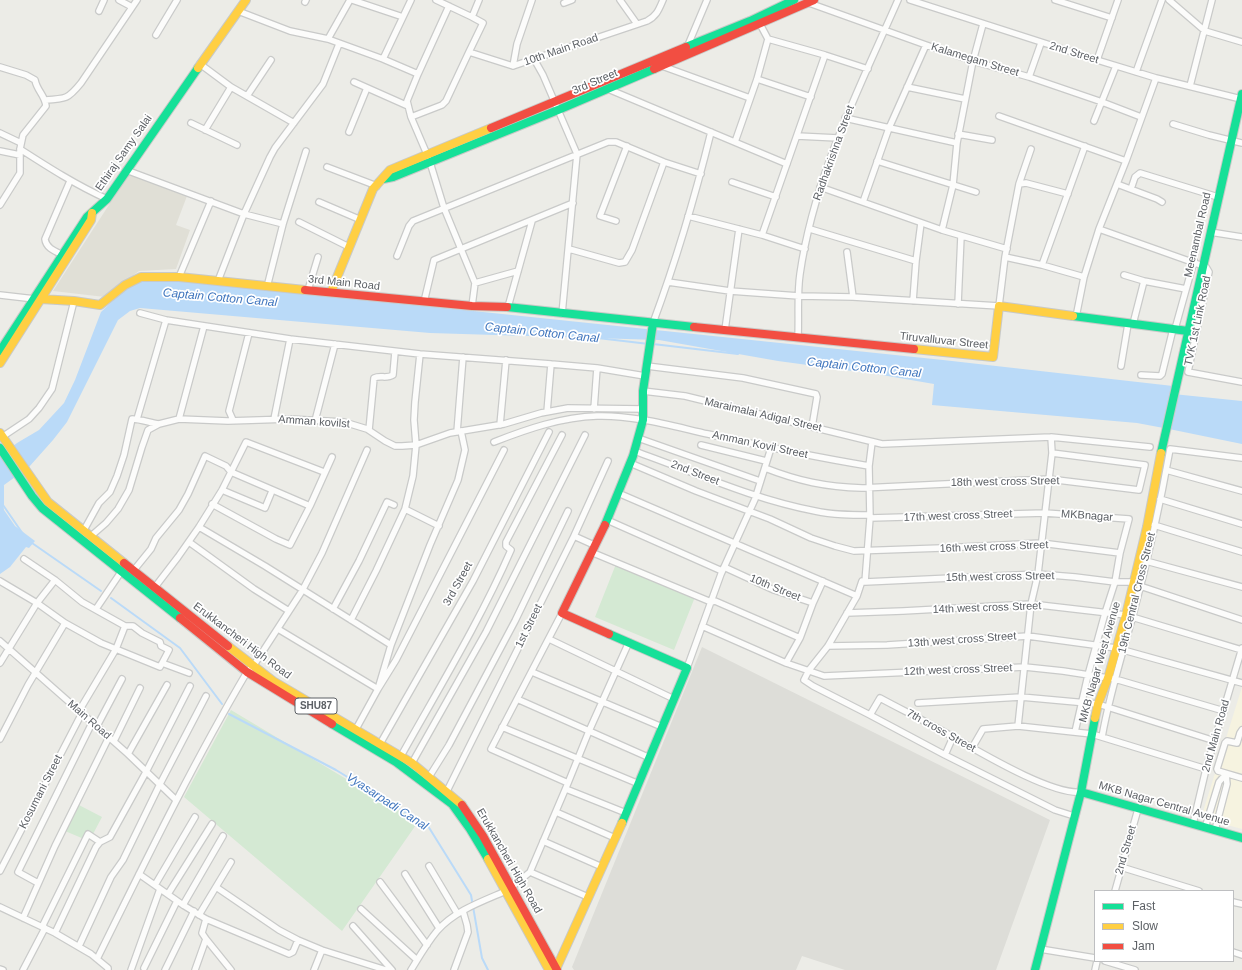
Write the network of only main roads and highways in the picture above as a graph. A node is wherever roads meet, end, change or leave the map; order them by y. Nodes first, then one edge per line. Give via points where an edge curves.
1 (246, 0) edge
2 (794, 0) edge
3 (811, 1) edge
4 (1241, 97) edge
5 (1238, 123) edge
6 (383, 179) junction
7 (331, 292) junction
8 (37, 299) junction
9 (24, 320) junction
10 (653, 326) junction
11 (1188, 331) junction
12 (0, 350) edge
13 (0, 363) edge
14 (1165, 430) joint
15 (2, 437) edge
16 (0, 448) edge
17 (131, 568) junction
18 (122, 572) junction
19 (1080, 792) junction
20 (1242, 838) edge
21 (509, 889) junction
22 (554, 970) edge
23 (1035, 970) edge

1 - 8 main road, Ethiraj Samy Salai via 107,199 86,217
2 - 6 main road, 3rd Street via 390,170
3 - 6 main road, 3rd Street via 558,110
4 - 5 main road, Meenambal Road
5 - 11 main road, Meenambal Road via 1231,140
6 - 7 main road, 3rd Street via 373,189
7 - 8 main road, 3rd Main Road via 156,276 141,277 125,285 100,305
7 - 10 main road, 3rd Main Road via 424,302 508,307
8 - 9 main road
9 - 12 main road
9 - 13 main road
10 - 11 main road, Tiruvalluvar Street via 725,330 992,357 1000,306
10 - 22 main road via 643,391 643,420 634,451 607,520 562,613 687,668 639,784
11 - 14 main road, Meenambal Road
14 - 19 main road, MKB Nagar West Avenue via 1140,573 1111,679 1098,704
15 - 17 main road, Erukkancheri High Road / SHU87 via 48,502
16 - 18 main road, SHU87 via 42,508
17 - 18 main road
17 - 21 main road, Erukkancheri High Road / SHU87 via 273,681 412,763 447,791 470,815
18 - 21 main road, SHU87 via 247,672 396,762 452,804
19 - 20 main road, MKB Nagar Central Avenue
19 - 23 main road, MKB Nagar West Avenue
21 - 22 main road, Erukkancheri High Road / SHU87

